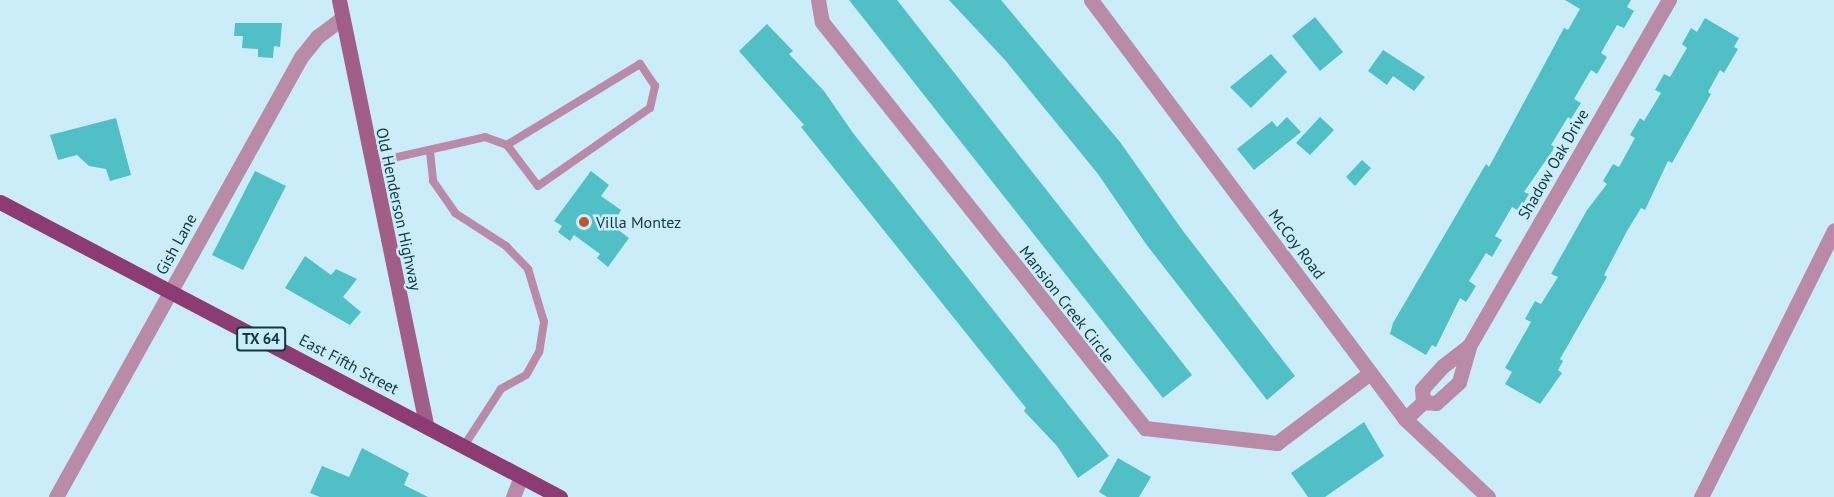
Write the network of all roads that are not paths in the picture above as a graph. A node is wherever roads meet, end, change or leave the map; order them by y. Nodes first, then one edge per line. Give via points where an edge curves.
1 (339, 0) edge
2 (818, 0) edge
3 (1091, 0) edge
4 (1669, 0) edge
5 (341, 19) junction
6 (507, 145) junction
7 (430, 151) junction
8 (371, 163) junction
9 (0, 202) edge
10 (1834, 230) edge
11 (170, 291) junction
12 (1469, 346) junction
13 (1370, 373) junction
14 (1423, 402) junction
15 (1405, 419) junction
16 (426, 426) junction
17 (464, 446) junction
18 (521, 476) junction
19 (56, 497) edge
20 (513, 497) edge
21 (560, 497) edge
22 (1488, 497) edge
23 (1701, 497) edge

1 - 5 main road, Old Henderson Highway
2 - 13 street, Mansion Creek Circle via 822,22 1145,428 1277,443
3 - 13 street, McCoy Road
4 - 12 street, Shadow Oak Drive
5 - 8 main road, Old Henderson Highway
5 - 11 street, Gish Lane via 317,37 301,57
6 - 6 lane via 538,186 650,108 655,86 640,64
6 - 7 lane via 485,137
7 - 8 lane
7 - 17 lane via 433,181 455,213 506,246 528,269 544,322 539,352 526,375 501,389
8 - 16 main road, Old Henderson Highway
9 - 11 main road, East Fifth Street / TX 64
10 - 23 street
11 - 16 main road, East Fifth Street / TX 64
11 - 19 street, Gish Lane
12 - 14 street, Shadow Oak Drive via 1422,389
12 - 14 street, Shadow Oak Drive via 1459,382 1436,403
13 - 15 street, McCoy Road
14 - 15 street, Shadow Oak Drive
15 - 22 street, McCoy Road
16 - 17 main road, East Fifth Street / TX 64
17 - 18 main road, East Fifth Street / TX 64
18 - 20 street
18 - 21 main road, TX 64

